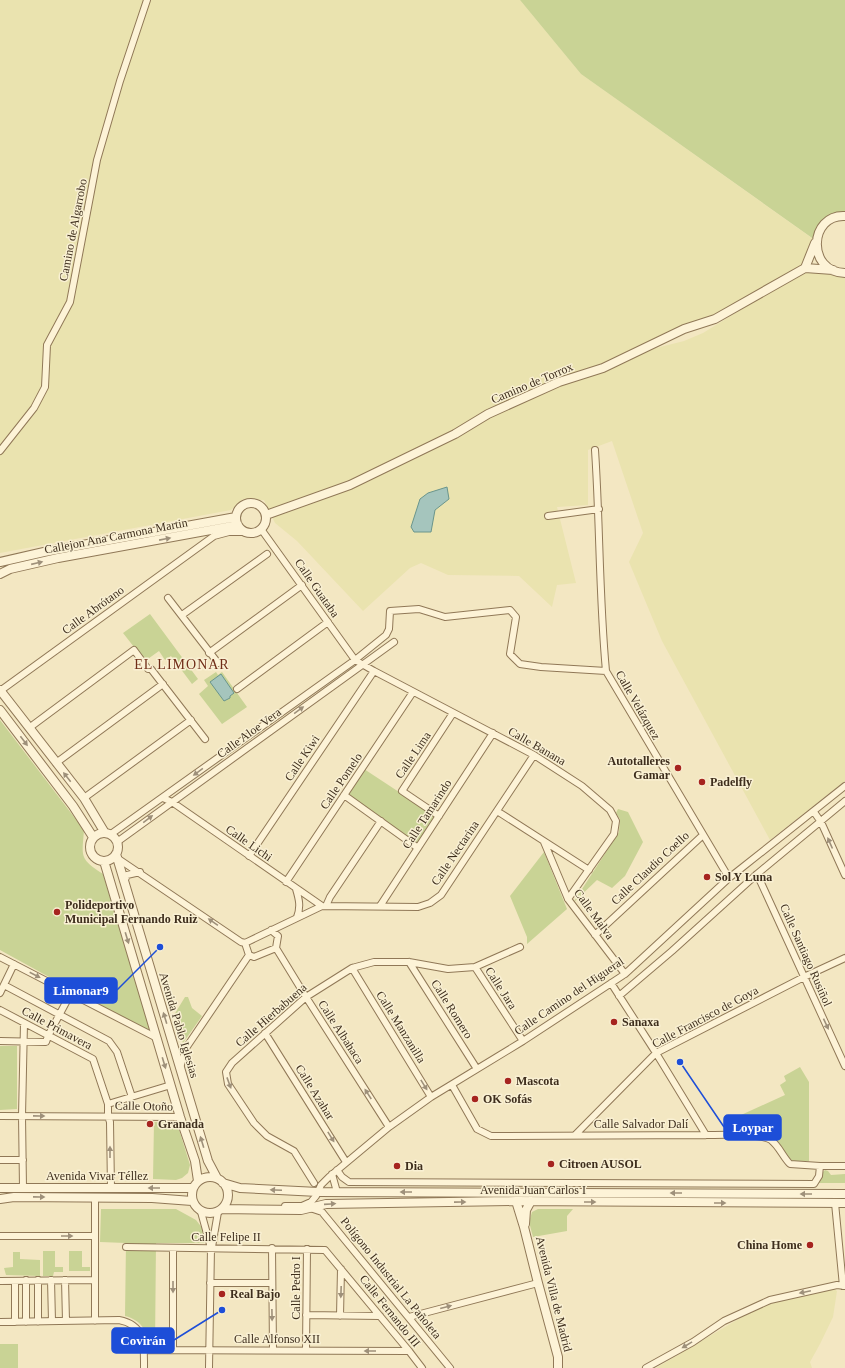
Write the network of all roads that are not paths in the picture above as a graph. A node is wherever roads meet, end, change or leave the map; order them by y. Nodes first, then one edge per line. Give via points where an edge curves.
1 (147, 0) edge
2 (845, 216) edge
3 (816, 241) junction
4 (805, 268) junction
5 (833, 270) junction
6 (845, 273) edge
7 (595, 450) dead end
8 (0, 451) edge
9 (599, 509) junction
10 (266, 515) junction
11 (548, 516) dead end
12 (236, 517) junction
13 (238, 525) junction
14 (261, 529) junction
15 (247, 532) junction
16 (195, 533) junction
17 (198, 547) junction
18 (267, 554) dead end
19 (0, 562) edge
20 (0, 574) edge
21 (302, 585) junction
22 (168, 598) dead end
23 (182, 615) junction
24 (328, 622) junction
25 (394, 642) dead end
26 (209, 653) junction
27 (355, 660) junction
28 (218, 663) dead end
29 (362, 664) junction
30 (606, 671) junction
31 (374, 672) junction
32 (163, 684) junction
33 (237, 688) dead end
34 (0, 691) edge
35 (413, 692) junction
36 (0, 710) edge
37 (453, 713) junction
38 (191, 720) junction
39 (29, 728) junction
40 (493, 734) junction
41 (205, 739) dead end
42 (534, 755) junction
43 (56, 763) junction
44 (845, 786) edge
45 (344, 795) junction
46 (84, 798) junction
47 (163, 798) junction
48 (845, 801) edge
49 (172, 802) junction
50 (497, 811) junction
51 (814, 812) junction
52 (439, 816) junction
53 (381, 821) junction
54 (821, 822) junction
55 (108, 833) junction
56 (702, 835) junction
57 (93, 837) junction
58 (117, 842) junction
59 (544, 842) junction
60 (418, 848) junction
61 (116, 856) junction
62 (249, 856) junction
63 (104, 861) junction
64 (589, 870) junction
65 (140, 872) junction
66 (757, 874) junction
67 (845, 876) edge
68 (728, 878) junction
69 (124, 882) junction
70 (286, 882) junction
71 (296, 889) junction
72 (568, 899) junction
73 (324, 906) junction
74 (380, 906) junction
75 (297, 917) junction
76 (271, 930) junction
77 (595, 934) junction
78 (245, 943) junction
79 (520, 947) dead end
80 (276, 948) junction
81 (249, 955) junction
82 (0, 957) edge
83 (845, 958) edge
84 (409, 962) junction
85 (14, 964) junction
86 (352, 968) junction
87 (475, 968) junction
88 (625, 974) junction
89 (804, 977) junction
90 (611, 983) junction
91 (4, 985) junction
92 (0, 993) edge
93 (71, 993) junction
94 (619, 996) junction
95 (306, 997) junction
96 (0, 1010) edge
97 (60, 1014) junction
98 (24, 1023) junction
99 (265, 1033) junction
100 (48, 1036) junction
101 (157, 1038) junction
102 (0, 1041) edge
103 (523, 1041) junction
104 (23, 1042) junction
105 (174, 1047) junction
106 (186, 1048) junction
107 (656, 1053) junction
108 (845, 1066) edge
109 (180, 1068) junction
110 (477, 1069) junction
111 (171, 1085) junction
112 (452, 1085) junction
113 (132, 1097) junction
114 (431, 1097) junction
115 (108, 1104) junction
116 (0, 1116) edge
117 (22, 1116) junction
118 (108, 1116) junction
119 (180, 1117) junction
120 (389, 1127) junction
121 (575, 1135) junction
122 (706, 1135) junction
123 (0, 1160) edge
124 (23, 1160) junction
125 (346, 1162) junction
126 (820, 1166) junction
127 (845, 1166) edge
128 (337, 1170) junction
129 (330, 1176) junction
130 (220, 1181) junction
131 (314, 1183) junction
132 (196, 1185) junction
133 (0, 1188) edge
134 (23, 1188) junction
135 (110, 1189) junction
136 (306, 1191) junction
137 (318, 1192) junction
138 (337, 1192) junction
139 (845, 1194) edge
140 (95, 1198) junction
141 (0, 1199) edge
142 (192, 1201) junction
143 (516, 1201) junction
144 (531, 1201) junction
145 (835, 1203) junction
146 (845, 1203) edge
147 (310, 1208) junction
148 (272, 1209) junction
149 (220, 1210) junction
150 (201, 1212) junction
151 (524, 1227) junction
152 (0, 1236) edge
153 (95, 1236) junction
154 (126, 1248) dead end
155 (173, 1248) junction
156 (211, 1248) junction
157 (272, 1248) junction
158 (307, 1249) junction
159 (325, 1250) joint
160 (341, 1269) junction
161 (26, 1280) junction
162 (38, 1280) junction
163 (52, 1280) junction
164 (65, 1280) junction
165 (95, 1280) junction
166 (0, 1281) edge
167 (15, 1281) junction
168 (210, 1283) junction
169 (272, 1283) junction
170 (538, 1283) junction
171 (844, 1286) edge
172 (306, 1315) junction
173 (340, 1316) junction
174 (380, 1316) junction
175 (408, 1317) junction
176 (95, 1320) junction
177 (66, 1321) junction
178 (0, 1322) edge
179 (15, 1322) junction
180 (26, 1322) junction
181 (38, 1322) junction
182 (52, 1322) junction
183 (144, 1350) junction
184 (172, 1350) junction
185 (209, 1350) junction
186 (273, 1350) junction
187 (306, 1350) junction
188 (409, 1351) junction
189 (144, 1368) edge
190 (209, 1368) edge
191 (422, 1368) edge
192 (450, 1368) edge
193 (558, 1368) edge
194 (646, 1368) edge

1 - 8 street, Camino de Algarrobo via 97,160 70,302 47,345 45,387 34,408
2 - 3 street via 832,219 825,224
3 - 4 street
3 - 5 street via 820,260
4 - 5 street
4 - 10 street, Camino de Torrox via 715,320 684,329 603,368 545,388 488,414 455,434 350,485
5 - 6 street
7 - 9 street, Calle Velázquez
9 - 11 street
9 - 30 street, Calle Velázquez
10 - 12 street via 261,506 247,503 238,511
10 - 14 street
12 - 13 street
12 - 19 street, Callejon Ana Carmona Martin
13 - 15 street
13 - 16 street, Callejon Ana Carmona Martin
14 - 15 street
14 - 21 street, Calle Guataba
15 - 17 street, Calle Abrótano via 229,532 214,536
16 - 17 street via 200,539
20 -> 16 street, Callejon Ana Carmona Martin via 10,569 58,558
17 - 34 street, Calle Abrótano
18 - 23 street
21 - 24 street, Calle Guataba
21 - 26 street
22 - 23 street
23 - 26 street
24 - 27 street, Calle Guataba
24 - 33 street
25 - 29 street, Calle Aloe Vera
26 - 28 street
27 - 29 street, Calle Banana
27 - 30 street, Calle Aloe Vera via 386,635 390,611 419,609 445,617 510,610 516,617 510,654 520,664 541,668
27 -> 47 street, Calle Aloe Vera
29 - 31 street, Calle Banana
49 -> 29 street, Calle Aloe Vera
30 - 56 street, Calle Velázquez
31 - 35 street, Calle Banana
31 - 62 street, Calle Kiwi
32 - 38 street
32 - 39 street via 151,669 148,670 134,650
32 - 43 street
34 - 39 street
35 - 37 street, Calle Banana
35 - 45 street, Calle Pomelo
36 -> 57 street via 73,806
37 - 40 street, Calle Banana
37 - 52 street, Calle Lima via 402,791
38 - 41 street
38 - 46 street
39 - 43 street
40 - 42 street, Calle Banana
40 - 52 street, Calle Tamarindo
42 - 50 street, Calle Nectarina
42 - 64 street, Calle Banana via 582,786 610,810 616,821 614,834
46 -> 43 street
44 - 51 street, Calle Camino del Higueral
45 - 53 street
45 - 70 street, Calle Pomelo
46 - 55 street
47 - 49 street, Calle Lichi
47 - 55 street, Calle Aloe Vera
48 - 54 street
58 -> 49 street, Calle Aloe Vera
49 - 62 street, Calle Lichi
50 - 59 street, Calle Malva
50 - 74 street, Calle Nectarina via 441,895 430,903 418,907
51 - 54 street
51 - 68 street, Calle Camino del Higueral
52 - 60 street, Calle Tamarindo
53 - 60 street
53 - 73 street
54 - 66 street
67 -> 54 street
55 - 57 street via 99,833
55 - 58 street
56 - 68 street, Calle Velázquez
56 - 77 street, Calle Claudio Coello
57 - 63 street via 90,852 98,860
58 - 61 street
59 - 64 street, Calle Malva
59 - 72 street, Calle Malva
60 - 74 street, Calle Tamarindo
61 - 63 street
61 - 65 street
61 - 69 street, Avenida Pablo Iglesias
62 - 70 street, Calle Lichi
63 -> 101 street, Avenida Pablo Iglesias
64 - 72 street, Calle Banana
65 - 69 street via 127,875
78 -> 65 street
66 - 89 street, Calle Santiago Rusiñol
66 - 94 street
68 - 88 street, Calle Camino del Higueral
105 -> 69 street, Avenida Pablo Iglesias
70 - 71 street, Calle Lichi
71 - 73 street, Calle Lichi
71 - 75 street via 300,901
72 - 77 street, Calle Malva
73 - 74 street, Calle Nectarina
73 - 75 street, Calle Nectarina
75 - 76 street, Calle Nectarina
76 - 78 street, Calle Nectarina
76 - 80 street, Calle Albahaca via 278,936
77 - 88 street, Calle Malva
78 - 81 street
79 - 87 street, Calle Hierbabuena
80 - 81 street via 254,957
80 - 95 street, Calle Albahaca
81 - 106 street
82 - 85 street
83 - 89 street, Calle Francisco de Goya
84 - 86 street, Calle Hierbabuena via 374,962
84 - 87 street, Calle Hierbabuena via 448,969
84 - 110 street, Calle Romero
85 - 91 street
85 -> 93 street
86 - 95 street, Calle Hierbabuena
86 -> 114 street, Calle Manzanilla
87 - 103 street, Calle Jara
88 - 90 street, Calle Camino del Higueral
89 - 107 street, Calle Francisco de Goya
89 -> 108 street, Calle Santiago Rusiñol
90 - 94 street
90 - 103 street, Calle Camino del Higueral
91 - 92 street
91 - 97 street
93 - 97 street
93 - 101 street
94 - 107 street
95 - 99 street, Calle Hierbabuena
120 -> 95 street, Calle Albahaca
96 - 98 street, Calle Primavera
97 - 100 street
97 - 113 street via 109,1041 117,1052
98 - 100 street, Calle Primavera
98 - 104 street
99 -> 125 street, Calle Azahar
99 -> 131 street, Calle Hierbabuena via 232,1063 226,1072 228,1084 254,1124 266,1136 294,1151
100 - 104 street via 46,1042
100 - 115 street, Calle Primavera via 93,1059
101 -> 111 street, Avenida Pablo Iglesias
102 - 104 street
103 - 110 street, Calle Camino del Higueral
104 - 117 street
105 - 106 street via 180,1050
105 - 109 street, Avenida Pablo Iglesias
106 - 109 street
107 - 121 street, Calle Francisco de Goya
107 - 122 street
130 -> 109 street, Avenida Pablo Iglesias via 208,1160
110 - 112 street, Calle Camino del Higueral
111 - 113 street
111 - 119 street, Avenida Pablo Iglesias
112 - 114 street, Calle Camino del Higueral
112 - 121 street, Calle Salvador Dalí via 477,1129 490,1136
113 - 115 street
114 - 120 street, Calle Camino del Higueral
115 - 118 street, Calle Primavera
116 - 117 street, Calle Otoño
117 -> 118 street, Calle Otoño
117 - 124 street
118 - 119 street, Calle Otoño
135 -> 118 street, Calle Primavera
119 - 132 street, Avenida Pablo Iglesias via 196,1161
120 - 125 street, Calle Camino del Higueral
121 - 122 street, Calle Salvador Dalí
122 - 126 street, Calle Salvador Dalí via 767,1138 790,1164
123 - 124 street
124 - 134 street
125 - 128 street, Calle Camino del Higueral
126 - 127 street, Calle Salvador Dalí
126 - 128 street via 819,1176 814,1184 349,1182
128 - 129 street, Calle Camino del Higueral
129 - 131 street, Calle Camino del Higueral
129 - 137 street, Calle Camino del Higueral
129 - 138 street
130 - 132 street via 207,1177
136 -> 130 street, Avenida Juan Carlos I via 240,1188
130 - 149 street via 227,1188 228,1195 226,1205
131 - 136 street, Calle Camino del Higueral
132 -> 135 street, Avenida Vivar Téllez
132 - 142 street
133 - 134 street, Avenida Vivar Téllez
134 - 135 street, Avenida Vivar Téllez
136 - 137 street, Avenida Juan Carlos I
137 - 138 street, Avenida Juan Carlos I
137 - 148 street, Calle Camino del Higueral via 311,1202 302,1206 280,1206
139 -> 138 street, Avenida Juan Carlos I
141 -> 140 street, Avenida Vivar Téllez
140 - 142 street, Avenida Vivar Téllez
140 - 153 street
142 - 150 street
143 - 144 street, Avenida Juan Carlos I
147 -> 143 street, Avenida Juan Carlos I via 326,1204
143 - 151 street, Avenida Villa de Madrid
144 -> 145 street, Avenida Juan Carlos I
144 - 151 street via 526,1210
145 - 146 street, Avenida Juan Carlos I
145 - 171 street
147 - 148 street, Avenida Juan Carlos I
147 - 175 street, Polígono Industrial La Pañoleta via 322,1212
148 - 149 street, Avenida Juan Carlos I
149 - 150 street via 210,1214
149 - 156 street
150 - 156 street
151 - 170 street, Avenida Villa de Madrid
152 -> 153 street
153 - 165 street
154 - 155 street, Calle Felipe II
155 - 156 street, Calle Felipe II
155 -> 184 street
156 - 157 street, Calle Felipe II
156 - 168 street
157 - 158 street, Calle Felipe II
157 - 169 street
158 - 159 street, Calle Felipe II
158 - 172 street, Calle Pedro I
159 - 160 street, Calle Fernando III
160 -> 173 street, Calle Fernando III
160 - 174 street, Calle Fernando III
161 - 162 street
161 - 167 street
161 - 180 street
162 - 163 street
162 - 181 street
163 - 164 street
163 - 182 street
164 - 165 street
164 - 177 street
165 - 176 street
166 - 167 street
167 - 179 street
168 - 169 street
168 - 185 street
169 -> 186 street
175 -> 170 street
170 - 193 street, Avenida Villa de Madrid via 558,1358
171 -> 194 street via 836,1285 770,1300 724,1321
172 - 173 street
172 - 187 street, Calle Pedro I
173 - 174 street
174 - 188 street, Calle Fernando III
175 - 192 street, Polígono Industrial La Pañoleta
176 - 177 street
176 - 183 street via 128,1322 136,1327 142,1336
177 - 182 street
178 - 179 street
179 - 180 street
180 - 181 street
181 - 182 street
183 - 184 street, Calle Alfonso XII
183 - 189 street
184 - 185 street, Calle Alfonso XII
185 - 186 street, Calle Alfonso XII
185 - 190 street
186 - 187 street, Calle Alfonso XII
188 -> 187 street, Calle Alfonso XII
188 - 191 street, Calle Fernando III

